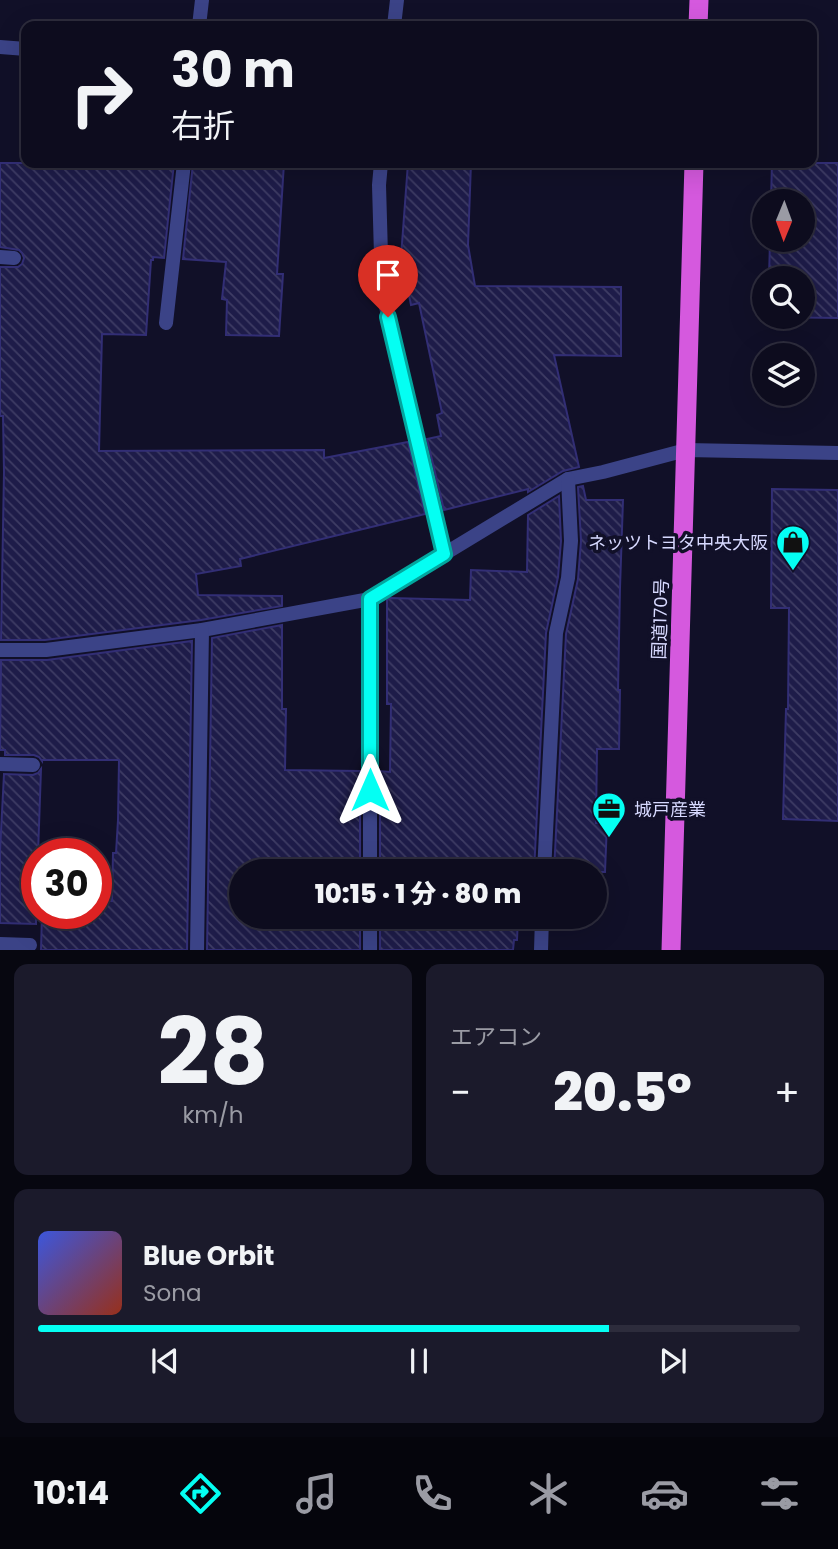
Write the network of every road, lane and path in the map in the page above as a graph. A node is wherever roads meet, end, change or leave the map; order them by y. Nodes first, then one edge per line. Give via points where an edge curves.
1 (202, 0) edge
2 (397, 0) edge
3 (699, 0) edge
4 (200, 21) edge
5 (395, 21) edge
6 (698, 21) edge
7 (0, 47) edge
8 (21, 49) edge
9 (183, 168) edge
10 (381, 168) edge
11 (694, 168) edge
12 (166, 323) dead end
13 (686, 450) junction
14 (838, 453) edge
15 (568, 479) junction
16 (444, 554) junction
17 (370, 599) junction
18 (202, 630) junction
19 (0, 650) edge
20 (0, 764) edge
21 (33, 765) dead end
22 (370, 859) edge
23 (545, 859) edge
24 (370, 929) edge
25 (542, 929) edge
26 (0, 944) edge
27 (30, 945) dead end
28 (197, 950) edge
29 (370, 950) edge
30 (541, 950) edge
31 (671, 950) edge

1 - 4 street
2 - 5 street
3 - 6 highway
7 - 8 street
9 - 12 street
10 - 16 street via 382,290
11 - 13 highway, 国道170号
13 - 14 street
13 - 15 street
13 - 31 highway, 国道170号
15 - 16 street
15 - 23 street via 572,541 556,633
16 - 17 street
17 - 18 street
17 - 22 street
18 - 19 street via 47,650
18 - 28 street
20 - 21 street
24 - 29 street
25 - 30 street
26 - 27 street

